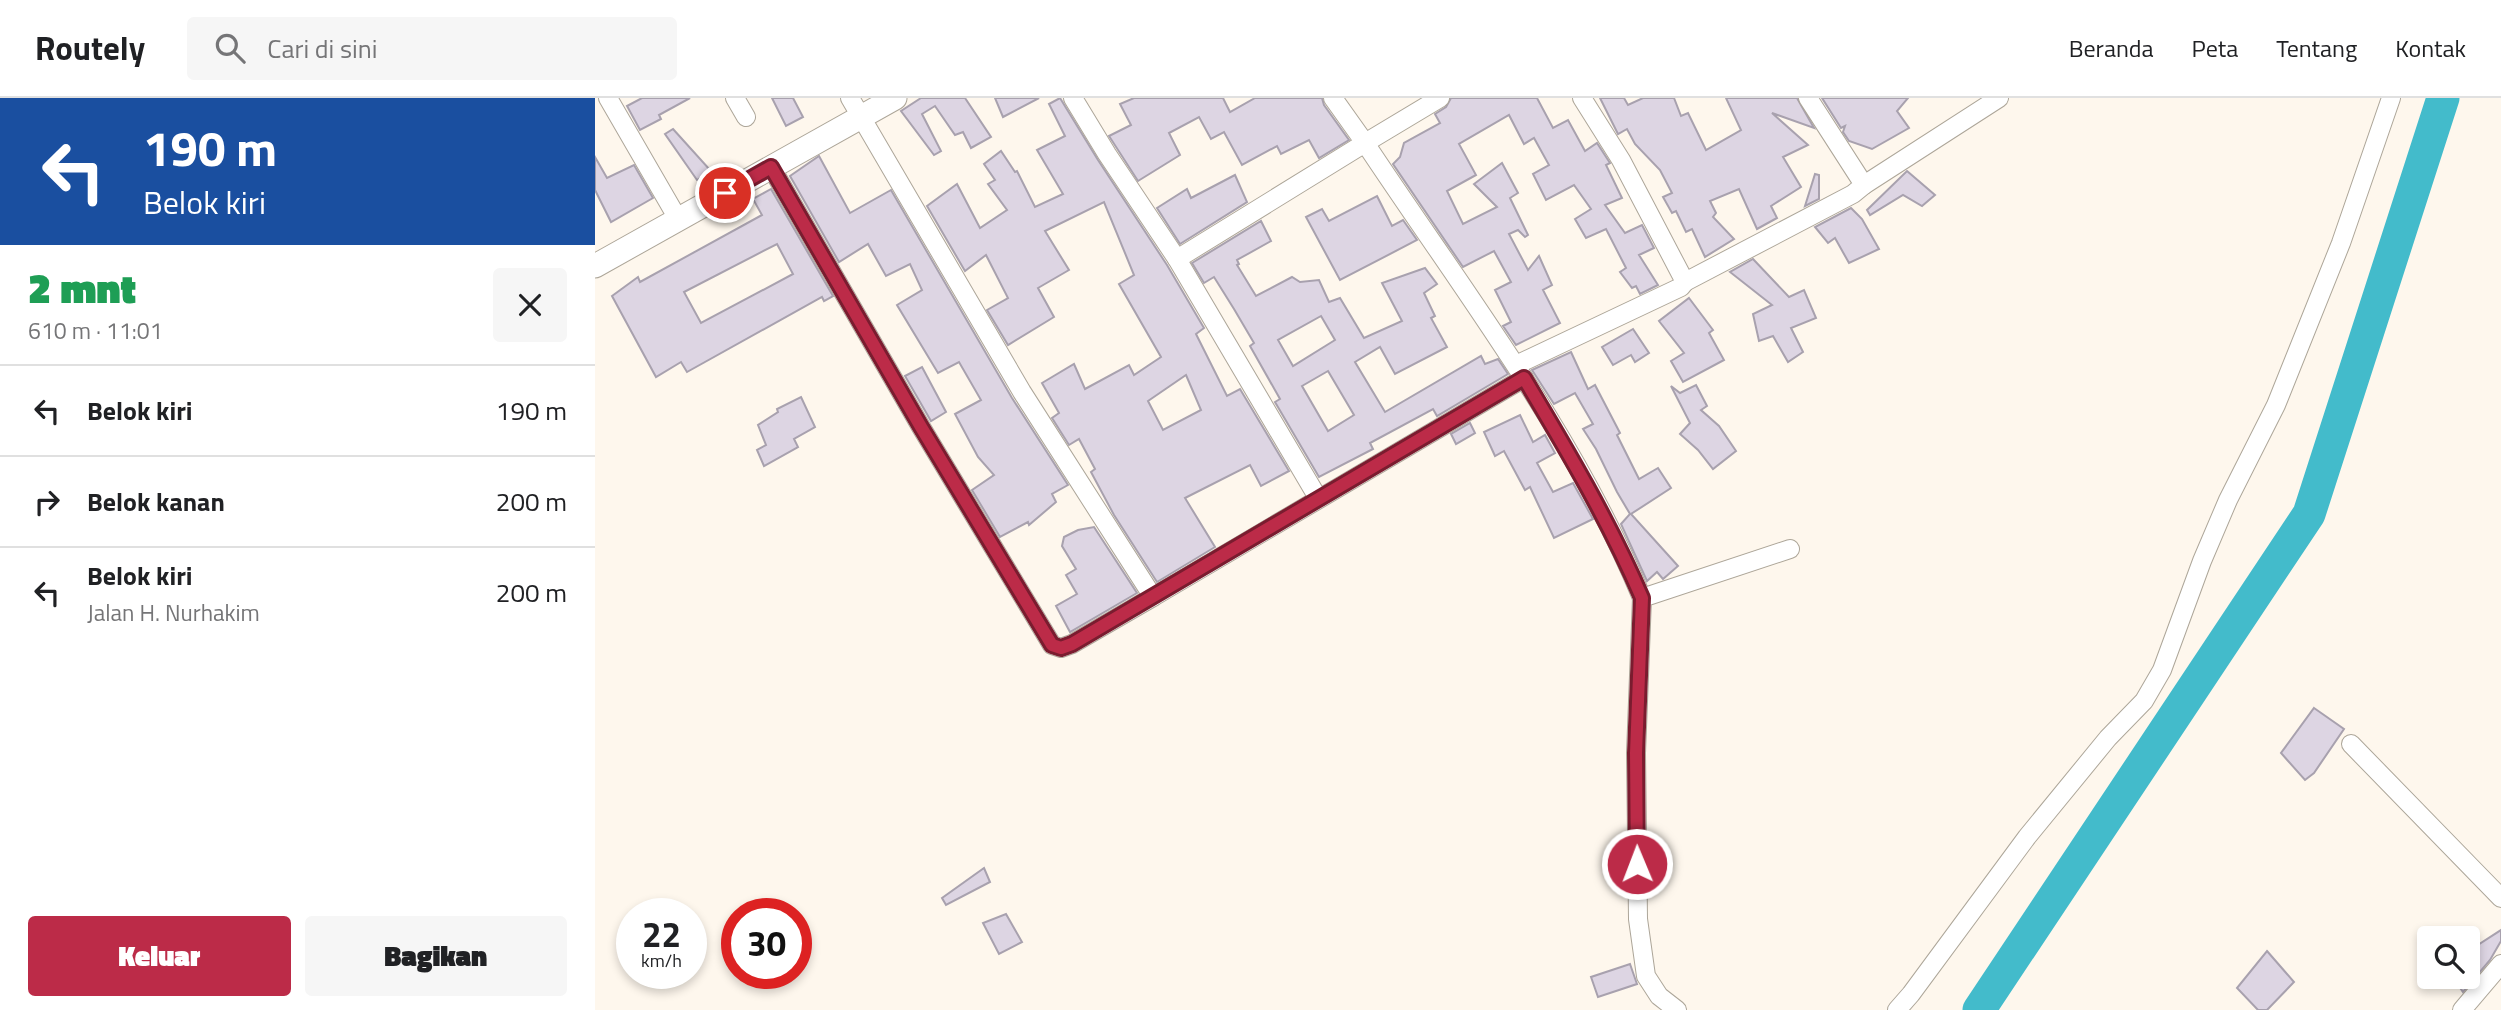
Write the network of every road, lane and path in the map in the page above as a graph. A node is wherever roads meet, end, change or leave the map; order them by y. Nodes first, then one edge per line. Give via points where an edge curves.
1 (608, 98) edge
2 (735, 98) edge
3 (895, 98) edge
4 (1073, 98) edge
5 (1333, 98) edge
6 (1440, 98) edge
7 (1582, 98) edge
8 (1808, 98) edge
9 (1999, 98) edge
10 (2391, 98) edge
11 (856, 107) edge
12 (746, 117) dead end
13 (1365, 143) junction
14 (771, 167) junction
15 (1864, 185) junction
16 (678, 219) junction
17 (1177, 259) junction
18 (595, 266) edge
19 (1685, 282) junction
20 (1520, 371) junction
21 (1318, 498) junction
22 (1790, 549) dead end
23 (1153, 597) junction
24 (1642, 598) junction
25 (2351, 744) dead end
26 (2501, 898) edge
27 (2501, 964) edge
28 (2470, 1007) edge
29 (1677, 1010) edge
30 (1897, 1010) edge

1 - 16 street
2 - 12 street
3 - 11 main road
4 - 17 street
5 - 13 street
6 - 13 street
7 - 19 street via 1628,172
8 - 15 street
9 - 15 street
10 - 30 street via 2341,243 2276,405 2202,561 2162,670 2144,701 2027,837
11 - 14 main road
11 - 23 street via 1022,392
13 - 17 street
13 - 20 street
14 - 16 main road
14 - 23 street via 1052,645 1072,644
15 - 19 street
16 - 18 main road
17 - 21 street
19 - 20 street
20 - 21 street
20 - 24 street via 1587,485
21 - 23 street
22 - 24 street
24 - 29 street via 1636,753 1638,919 1646,976 1659,996
25 - 26 street
27 - 28 street

